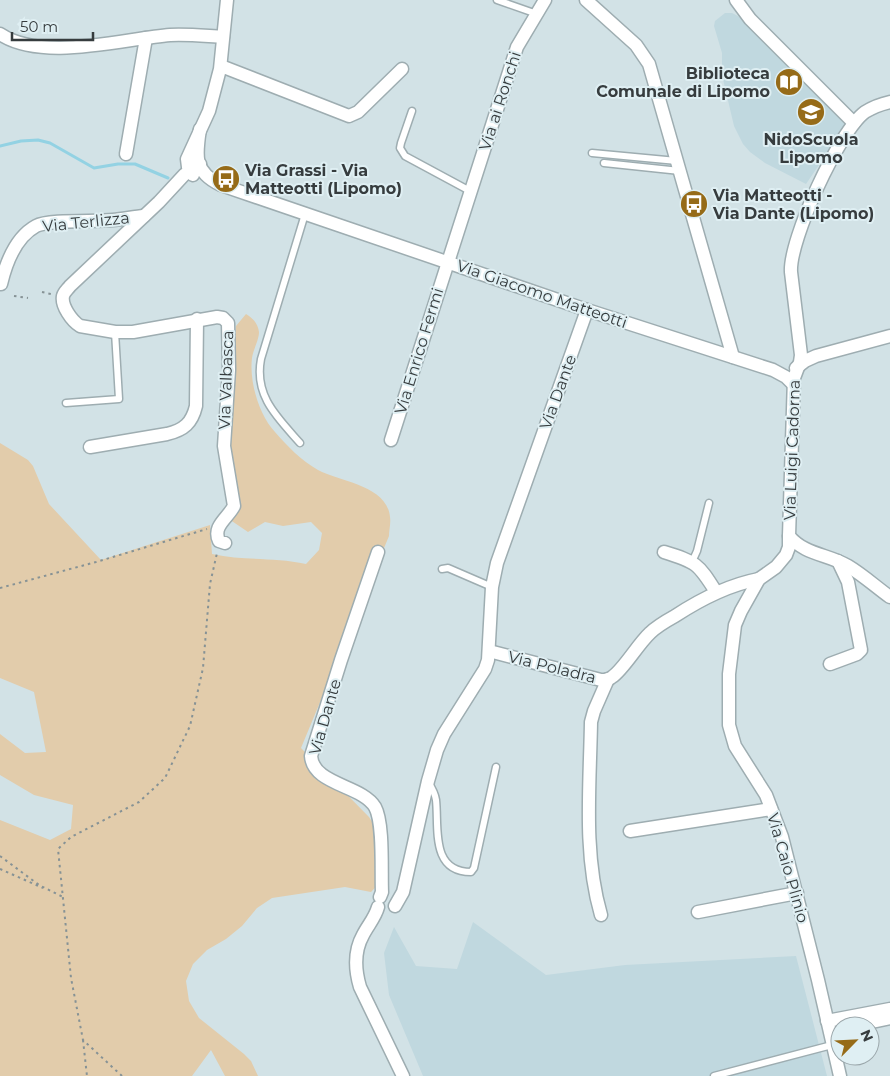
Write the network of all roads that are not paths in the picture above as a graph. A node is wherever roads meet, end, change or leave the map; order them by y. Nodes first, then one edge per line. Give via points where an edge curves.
1 (227, 0) edge
2 (497, 0) edge
3 (545, 0) edge
4 (586, 0) edge
5 (736, 0) edge
6 (537, 14) junction
7 (0, 34) edge
8 (223, 37) junction
9 (146, 38) junction
10 (221, 66) junction
11 (402, 69) dead end
12 (890, 102) edge
13 (412, 111) dead end
14 (854, 123) junction
15 (592, 153) dead end
16 (126, 154) dead end
17 (604, 163) dead end
18 (678, 166) junction
19 (195, 167) junction
20 (470, 191) junction
21 (305, 214) junction
22 (144, 216) junction
23 (447, 262) junction
24 (1, 284) edge
25 (587, 310) junction
26 (197, 320) junction
27 (115, 332) junction
28 (890, 336) edge
29 (733, 358) junction
30 (798, 366) junction
31 (780, 373) junction
32 (793, 384) junction
33 (66, 403) dead end
34 (392, 440) dead end
35 (300, 443) dead end
36 (90, 447) dead end
37 (709, 503) dead end
38 (789, 536) junction
39 (222, 542) road end
40 (378, 552) dead end
41 (664, 552) dead end
42 (837, 560) junction
43 (692, 562) junction
44 (442, 569) dead end
45 (760, 579) junction
46 (492, 587) junction
47 (716, 592) junction
48 (890, 597) edge
49 (489, 651) junction
50 (830, 664) dead end
51 (608, 679) junction
52 (496, 767) dead end
53 (428, 781) junction
54 (771, 809) junction
55 (630, 831) dead end
56 (797, 893) junction
57 (387, 902) junction
58 (698, 912) dead end
59 (601, 916) dead end
60 (890, 1009) edge
61 (867, 1016) edge
62 (830, 1019) edge
63 (830, 1046) edge
64 (404, 1076) edge
65 (714, 1076) edge

1 - 8 street
2 - 6 lane
3 - 6 street, Via ai Ronchi
4 - 18 street via 644,55
5 - 14 street via 750,19
6 - 20 street, Via ai Ronchi via 517,47
7 - 9 street via 29,46 47,47
8 - 9 street via 184,34
8 - 10 street
9 - 16 street
10 - 11 street via 349,116 358,112
10 - 19 street via 212,103 200,129
12 - 14 street, Via Luigi Cadorna via 865,112
13 - 20 lane via 400,148 405,156
14 - 30 street, Via Luigi Cadorna via 822,176 791,259 801,355
15 - 18 lane
17 - 18 lane
18 - 29 street
19 - 21 street, Via Giacomo Matteotti via 221,185
19 - 22 street, Via Valbasca
20 - 23 street, Via ai Ronchi
21 - 23 street, Via Giacomo Matteotti
21 - 35 lane via 258,371 267,404
22 - 24 street, Via Terlizza via 38,225 26,234 12,253
22 - 27 street, Via Valbasca via 63,296 64,304 80,326
23 - 25 street, Via Giacomo Matteotti
23 - 34 street, Via Enrico Fermi
25 - 29 street, Via Giacomo Matteotti
25 - 46 street, Via Dante via 497,563
26 - 27 street, Via Valbasca via 133,332
26 - 36 street via 196,406 190,423 167,434
26 - 39 street, Via Valbasca via 220,317 229,326 224,446 234,506 218,526
27 - 33 lane via 119,399
28 - 30 street via 816,356
29 - 31 street, Via Giacomo Matteotti
30 - 31 street
30 - 32 street, Via Luigi Cadorna
31 - 32 street, Via Giacomo Matteotti
32 - 38 street, Via Luigi Cadorna
37 - 43 lane
38 - 42 street, Via Luigi Cadorna via 810,552
38 - 45 street, Via Caio Plinio via 789,547 782,561
40 - 57 street, Via Dante via 311,756 317,769 332,781 365,796 376,810 381,883
41 - 43 street
42 - 48 street, Via Luigi Cadorna
42 - 50 street via 848,582 861,650
43 - 47 street
44 - 46 lane via 448,568
45 - 47 street, Via Poladra
45 - 54 street, Via Caio Plinio via 735,625 728,712 734,746 761,786
46 - 49 street, Via Dante
47 - 51 street, Via Poladra via 652,632 615,676
49 - 51 street, Via Poladra via 601,680
49 - 53 street, Via Dante via 485,669 440,742
51 - 59 street via 591,722 589,846 595,896
52 - 53 lane via 471,872 460,872 446,862 438,846 436,800
53 - 57 street, Via Dante via 404,892
54 - 55 street
54 - 56 street, Via Caio Plinio
56 - 58 street
56 - 62 street, Via Caio Plinio
57 - 64 street via 358,946 356,968 360,986
60 - 61 street
63 - 65 lane

